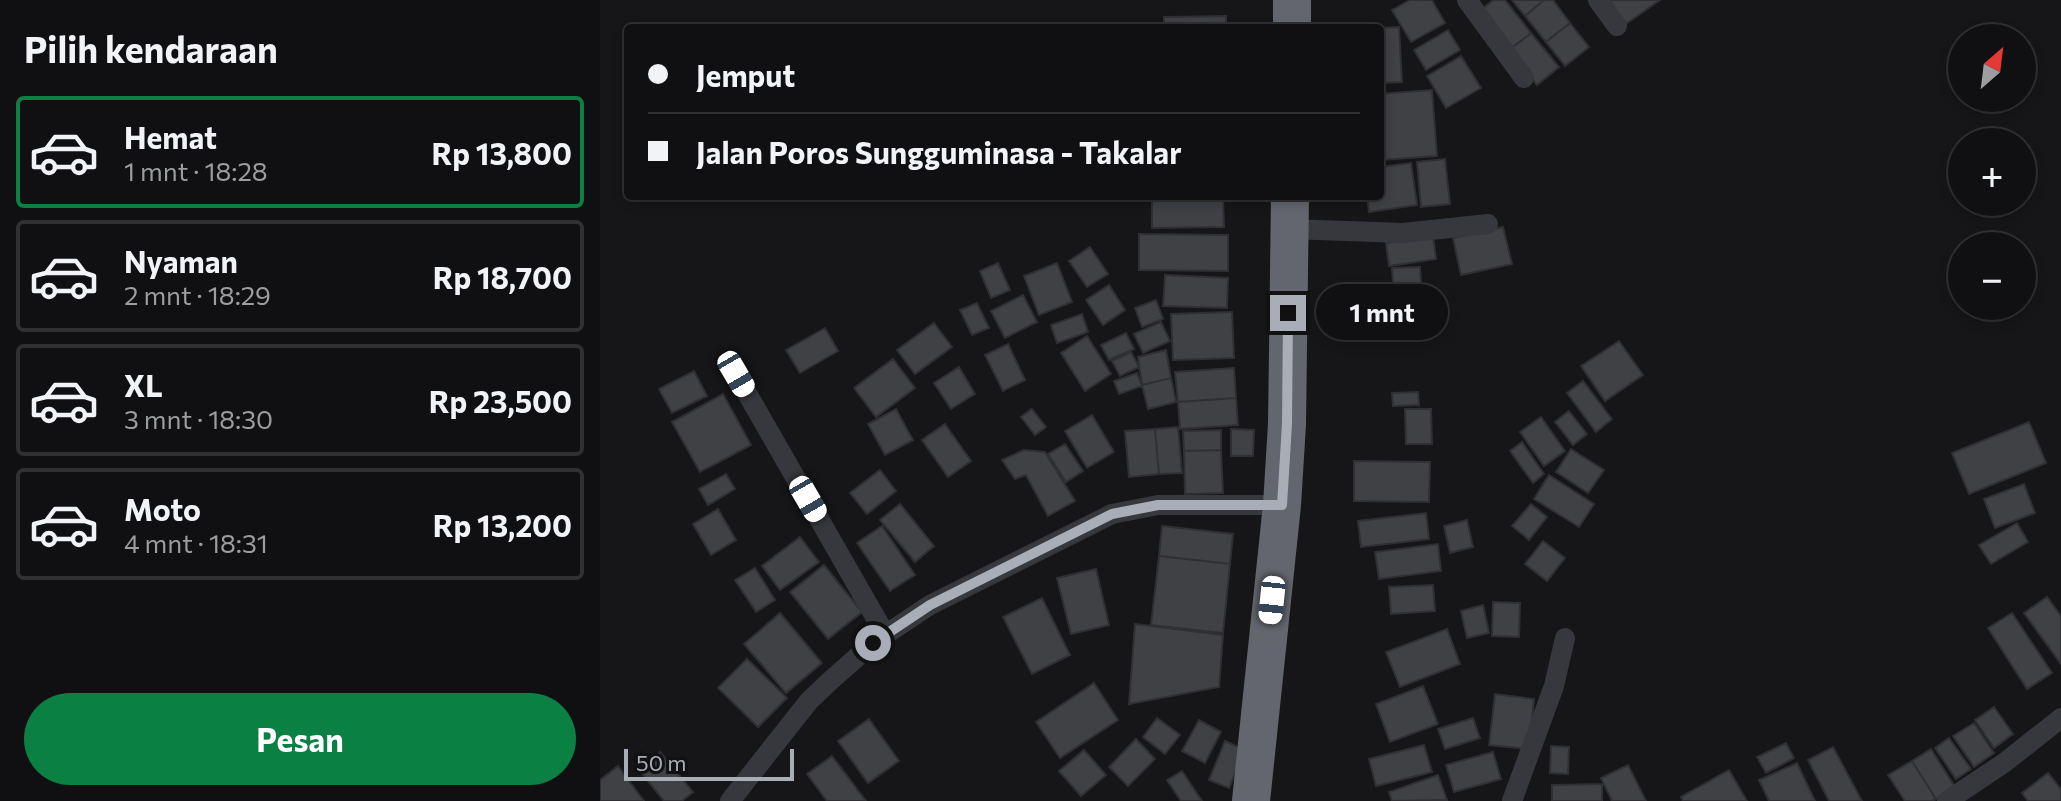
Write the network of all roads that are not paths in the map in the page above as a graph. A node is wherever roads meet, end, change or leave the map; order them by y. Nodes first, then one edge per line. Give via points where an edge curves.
1 (1292, 0) edge
2 (1467, 0) edge
3 (1598, 0) edge
4 (1292, 24) edge
5 (1617, 26) dead end
6 (1524, 78) dead end
7 (1290, 213) edge
8 (1488, 224) dead end
9 (736, 374) dead end
10 (1282, 505) junction
11 (885, 634) junction
12 (1565, 638) dead end
13 (2061, 718) edge
14 (730, 801) edge
15 (1251, 801) edge
16 (1512, 801) edge
17 (1947, 801) edge

1 - 4 highway
2 - 6 street
3 - 5 street
7 - 8 street via 1403,233
7 - 10 highway
9 - 11 street
10 - 11 street via 1158,505 1112,514 956,591
10 - 15 highway
11 - 14 street via 809,701
12 - 16 street via 1554,686
13 - 17 street

